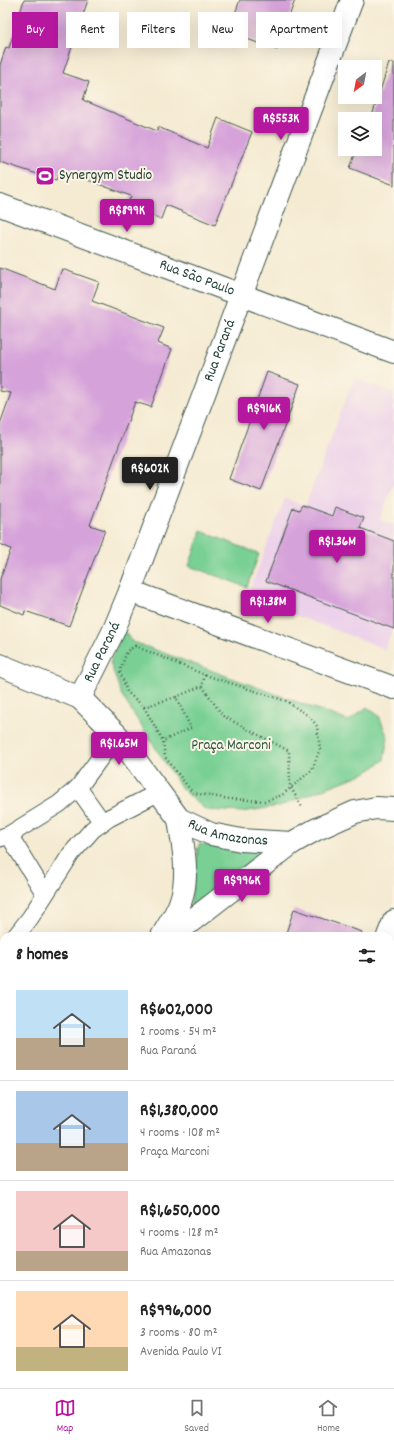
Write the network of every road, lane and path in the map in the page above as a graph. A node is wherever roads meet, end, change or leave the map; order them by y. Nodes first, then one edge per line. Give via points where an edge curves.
1 (352, 0) edge
2 (0, 205) edge
3 (242, 294) junction
4 (394, 352) edge
5 (130, 591) junction
6 (0, 665) edge
7 (205, 676) junction
8 (202, 686) junction
9 (394, 688) edge
10 (176, 697) junction
11 (80, 698) junction
12 (144, 707) junction
13 (117, 735) junction
14 (163, 741) junction
15 (292, 787) junction
16 (78, 788) junction
17 (159, 792) junction
18 (394, 809) edge
19 (179, 819) junction
20 (102, 822) junction
21 (315, 830) junction
22 (4, 836) edge
23 (292, 843) junction
24 (45, 894) junction
25 (394, 921) edge
26 (19, 932) edge
27 (164, 932) edge
28 (177, 932) edge
29 (390, 932) edge

1 - 3 street, Rua Paraná
2 - 3 street, Rua São Paulo
3 - 4 street, Rua São Paulo
3 - 5 street, Rua Paraná
5 - 9 street
5 - 11 street, Rua Paraná
6 - 11 street, Rua Amazonas
7 - 8 path
7 - 12 path via 135,646 126,651 120,671 127,692
7 - 15 path via 286,701 310,717 317,726 320,749 312,770
8 - 10 path
8 - 15 path via 223,716 288,751
10 - 12 path
10 - 14 path via 191,728
11 - 13 street, Rua Amazonas
12 - 14 path
13 - 16 lane
13 - 17 street, Rua Amazonas
14 - 15 path via 165,757 193,793 230,800 266,801 282,795
15 - 21 path
16 - 20 lane
16 - 22 lane via 59,804
17 - 19 street, Rua Amazonas
17 - 20 lane
18 - 21 street via 376,808 355,812
19 - 23 street, Rua Amazonas via 211,834
19 - 27 street via 186,865 185,883 180,903
20 - 24 lane via 71,854
21 - 23 street
22 - 24 lane
23 - 28 street
24 - 26 lane
25 - 29 street

